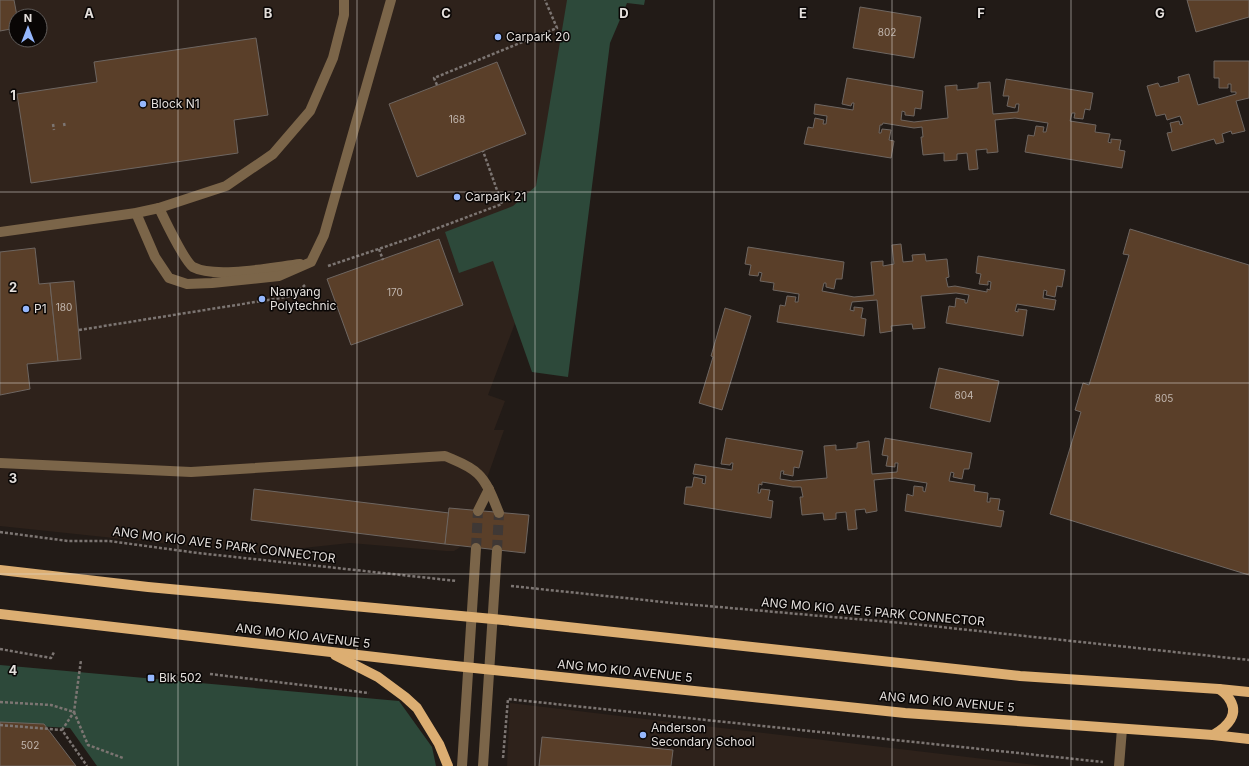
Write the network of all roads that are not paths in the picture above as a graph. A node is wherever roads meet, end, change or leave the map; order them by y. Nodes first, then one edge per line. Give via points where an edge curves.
1 (344, 0) edge
2 (391, 0) edge
3 (159, 208) junction
4 (136, 213) junction
5 (0, 232) edge
6 (311, 262) junction
7 (0, 463) edge
8 (489, 489) junction
9 (478, 511) tunnel mouth
10 (499, 513) tunnel mouth
11 (476, 549) tunnel mouth
12 (497, 551) tunnel mouth
13 (0, 570) edge
14 (0, 614) edge
15 (471, 617) junction
16 (493, 619) junction
17 (330, 652) junction
18 (468, 668) junction
19 (489, 670) junction
20 (1219, 688) junction
21 (1249, 692) edge
22 (1122, 729) junction
23 (1213, 735) junction
24 (1249, 739) edge
25 (1119, 765) edge
26 (448, 766) edge
27 (462, 766) edge
28 (483, 766) edge

1 - 3 street via 344,15 333,58 310,111 273,154 226,186
2 - 6 street via 324,235
3 - 4 street
3 - 6 street via 180,250 192,266 209,272 235,272
4 - 5 street
4 - 6 street via 155,257 170,278 187,284 279,276
7 - 8 street via 190,472 445,456 479,474
8 - 9 street
8 - 10 street
11 - 15 street
12 - 16 street
13 - 15 main road via 148,587
14 - 17 main road, ANG MO KIO AVENUE 5
15 - 16 main road
15 - 18 street
16 - 19 street
16 - 20 main road via 1020,676
17 - 18 main road, ANG MO KIO AVENUE 5
17 - 26 main road via 378,677 417,708 439,744
18 - 19 main road, ANG MO KIO AVENUE 5
18 - 27 street
19 - 22 main road, ANG MO KIO AVENUE 5 via 905,713
19 - 28 street
20 - 21 main road
20 - 23 main road via 1231,702 1232,718 1228,725
22 - 23 main road, ANG MO KIO AVENUE 5
22 - 25 street
23 - 24 main road, ANG MO KIO AVENUE 5

